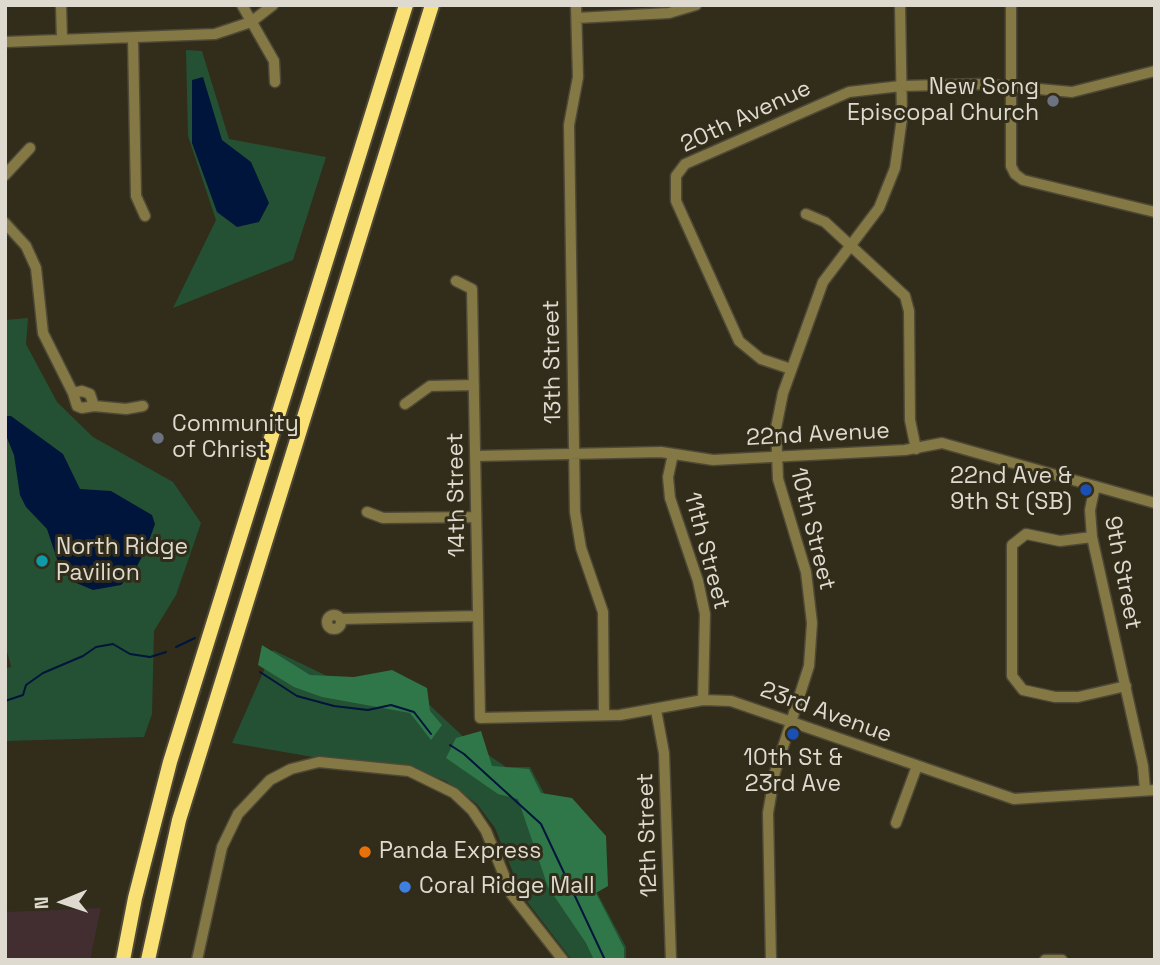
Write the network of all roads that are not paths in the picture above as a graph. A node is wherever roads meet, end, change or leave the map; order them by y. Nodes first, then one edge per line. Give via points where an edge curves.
1 (61, 5) edge
2 (242, 5) edge
3 (272, 5) edge
4 (407, 5) edge
5 (432, 5) edge
6 (576, 5) edge
7 (696, 5) edge
8 (900, 5) edge
9 (1011, 5) edge
10 (577, 18) junction
11 (251, 22) junction
12 (133, 38) junction
13 (62, 40) junction
14 (5, 42) edge
15 (1155, 71) edge
16 (275, 82) dead end
17 (1010, 85) junction
18 (901, 86) junction
19 (30, 148) dead end
20 (5, 175) edge
21 (1155, 212) edge
22 (806, 214) dead end
23 (145, 216) dead end
24 (5, 223) edge
25 (850, 245) junction
26 (456, 281) dead end
27 (791, 369) junction
28 (474, 384) junction
29 (405, 404) dead end
30 (143, 406) dead end
31 (916, 449) junction
32 (574, 454) junction
33 (673, 454) junction
34 (476, 456) junction
35 (776, 457) junction
36 (1096, 486) junction
37 (1155, 503) edge
38 (367, 512) dead end
39 (476, 517) junction
40 (1092, 537) junction
41 (478, 616) junction
42 (341, 619) dead end
43 (1126, 686) junction
44 (703, 701) junction
45 (656, 710) junction
46 (604, 715) junction
47 (480, 718) joint
48 (792, 721) junction
49 (917, 766) junction
50 (1150, 790) edge
51 (896, 823) dead end
52 (123, 960) edge
53 (148, 960) edge
54 (197, 960) edge
55 (563, 960) edge
56 (671, 960) edge
57 (771, 960) edge
58 (1045, 960) edge
59 (1062, 960) edge

1 - 13 street
2 - 11 street
3 - 11 street
4 - 52 highway via 170,762
5 - 53 highway via 179,820
6 - 10 street, 13th Street
7 - 10 street via 669,13
8 - 18 street, 10th Street
9 - 17 street
10 - 32 street, 13th Street via 578,77 569,125
11 - 12 street via 215,34
11 - 16 street via 274,61
12 - 13 street
12 - 23 street via 136,196
13 - 14 street
15 - 17 street, 20th Avenue via 1072,92
17 - 18 street, 20th Avenue
17 - 21 street via 1011,166 1018,177
18 - 25 street, 10th Street via 901,144 895,168 879,208
18 - 27 street, 20th Avenue via 829,99 694,159 676,176 676,201 739,341 761,359
19 - 20 street
22 - 25 street via 825,222
24 - 30 street via 26,246 36,268 43,333 73,393 88,392 94,406
25 - 27 street, 10th Street via 823,282
25 - 31 street via 900,290 908,304 910,420
26 - 28 street, 14th Street via 471,289
27 - 35 street, 10th Street via 779,411
28 - 29 street via 430,386
28 - 34 street, 14th Street
31 - 35 street, 22nd Avenue
31 - 36 street, 22nd Avenue via 953,445
32 - 33 street, 22nd Avenue
32 - 34 street, 22nd Avenue
32 - 46 street, 13th Street via 577,532 605,627
33 - 35 street, 22nd Avenue via 713,460
33 - 44 street, 11th Street via 670,498 705,614
34 - 39 street, 14th Street
35 - 48 street, 10th Street via 812,607 809,666
36 - 37 street, 22nd Avenue
36 - 40 street, 9th Street via 1090,510
38 - 39 street via 383,518
39 - 41 street, 14th Street
40 - 43 street, 9th Street
40 - 43 street via 1060,541 1026,534 1012,545 1012,676 1023,690 1055,697 1078,697
41 - 42 street
41 - 47 street, 14th Street
43 - 50 street, 9th Street
44 - 45 street, 23rd Avenue
44 - 48 street, 23rd Avenue via 738,703
45 - 46 street, 23rd Avenue
45 - 56 street, 12th Street via 664,753
46 - 47 street, 23rd Avenue
48 - 49 street, 23rd Avenue
48 - 57 street, 10th Street via 775,772 768,813
49 - 50 street, 23rd Avenue via 1026,800
49 - 51 street
54 - 55 street via 222,847 238,814 270,780 319,762 409,771 454,793 486,831 512,895
58 - 59 street

